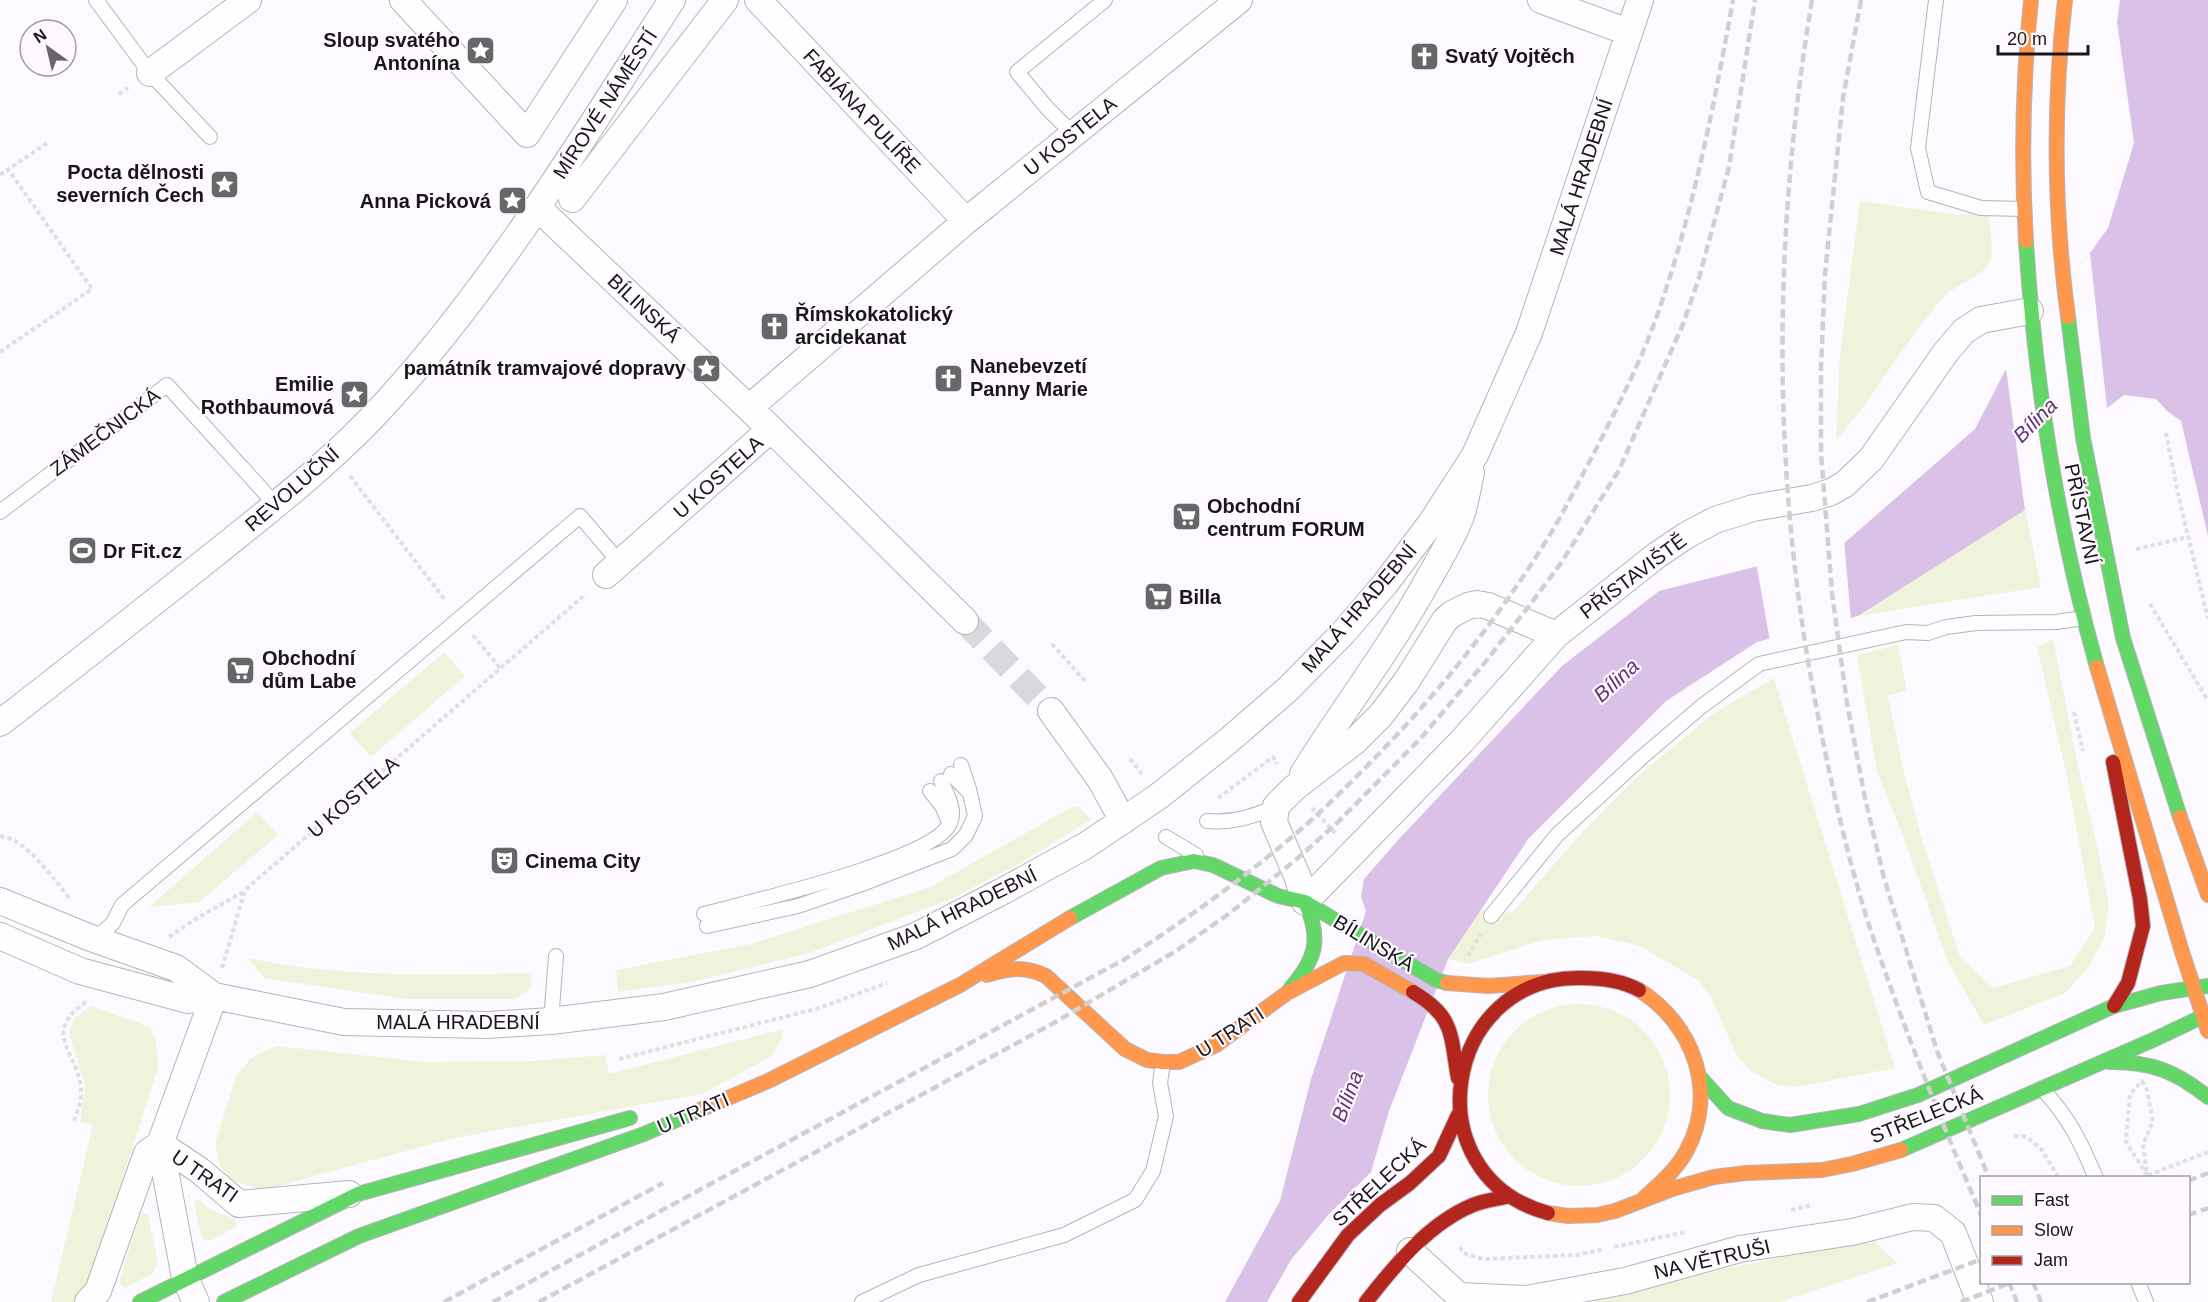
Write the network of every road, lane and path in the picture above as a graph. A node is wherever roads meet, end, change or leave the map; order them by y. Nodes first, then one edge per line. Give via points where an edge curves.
1 (96, 0) edge
2 (248, 0) edge
3 (403, 0) edge
4 (614, 0) edge
5 (672, 0) edge
6 (725, 0) edge
7 (758, 0) edge
8 (1104, 0) edge
9 (1239, 0) edge
10 (1541, 0) edge
11 (1640, 0) edge
12 (1936, 0) edge
13 (2031, 0) edge
14 (2065, 0) edge
15 (1628, 32) junction
16 (150, 73) junction
17 (1073, 134) junction
18 (210, 137) dead end
19 (47, 142) dead end
20 (8, 169) junction
21 (0, 175) edge
22 (572, 199) dead end
23 (538, 208) junction
24 (2024, 209) junction
25 (966, 221) junction
26 (2031, 322) junction
27 (0, 352) edge
28 (749, 408) junction
29 (771, 429) junction
30 (2166, 433) dead end
31 (333, 455) junction
32 (1475, 455) junction
33 (276, 505) junction
34 (0, 512) edge
35 (2188, 537) junction
36 (2127, 552) dead end
37 (614, 570) junction
38 (2148, 600) dead end
39 (460, 618) junction
40 (2084, 618) junction
41 (2208, 619) edge
42 (965, 621) tunnel mouth
43 (1556, 634) junction
44 (1052, 644) dead end
45 (501, 669) junction
46 (1085, 681) dead end
47 (2102, 686) junction
48 (2208, 700) edge
49 (1051, 711) tunnel mouth
50 (2074, 711) dead end
51 (0, 723) edge
52 (1273, 757) dead end
53 (2084, 757) dead end
54 (930, 791) dead end
55 (1301, 796) junction
56 (1220, 797) dead end
57 (1276, 807) junction
58 (1123, 821) junction
59 (1207, 821) dead end
60 (950, 824) junction
61 (0, 836) edge
62 (1166, 837) dead end
63 (1340, 838) dead end
64 (1213, 865) junction
65 (245, 890) junction
66 (2208, 895) edge
67 (0, 901) edge
68 (71, 901) dead end
69 (1305, 902) junction
70 (1491, 916) joint
71 (101, 934) dead end
72 (0, 936) edge
73 (164, 941) dead end
74 (556, 956) dead end
75 (1465, 960) dead end
76 (1344, 963) joint
77 (1542, 982) junction
78 (960, 985) junction
79 (2208, 986) edge
80 (2193, 987) junction
81 (1287, 993) junction
82 (214, 996) junction
83 (97, 1001) dead end
84 (2114, 1006) junction
85 (551, 1021) junction
86 (2206, 1021) edge
87 (1163, 1062) junction
88 (2102, 1062) junction
89 (1699, 1077) junction
90 (768, 1081) junction
91 (2142, 1081) dead end
92 (1459, 1083) junction
93 (2042, 1088) junction
94 (2147, 1090) dead end
95 (2208, 1098) edge
96 (668, 1108) dead end
97 (646, 1114) dead end
98 (1458, 1115) junction
99 (74, 1121) dead end
100 (160, 1144) junction
101 (2208, 1152) edge
102 (2049, 1163) dead end
103 (2147, 1175) junction
104 (2058, 1176) edge
105 (2095, 1176) edge
106 (358, 1194) junction
107 (1510, 1196) junction
108 (1644, 1198) junction
109 (1410, 1251) junction
110 (185, 1278) junction
111 (2139, 1284) edge
112 (88, 1302) edge
113 (140, 1302) edge
114 (196, 1302) edge
115 (224, 1302) edge
116 (862, 1302) edge
117 (1299, 1302) edge
118 (1366, 1302) edge
119 (1980, 1302) edge
120 (2146, 1302) edge

1 - 16 lane
2 - 16 street
3 - 4 street via 527,134
5 - 23 street, MÍROVÉ NÁMĚSTÍ
6 - 22 street
7 - 25 street, FABIÁNA PULÍŘE
8 - 17 lane via 1017,72
9 - 17 street, U KOSTELA
10 - 15 street
11 - 15 street, MALÁ HRADEBNÍ
12 - 24 lane via 1918,148 1928,192 1982,208
13 - 24 main road, PŘÍSTAVNÍ via 2023,149
14 - 66 main road, PŘÍSTAVNÍ via 2056,146 2064,289 2083,438 2123,638
15 - 32 street, MALÁ HRADEBNÍ via 1529,333
16 - 18 lane
17 - 25 street, U KOSTELA
19 - 20 path
20 - 21 path
20 - 27 path via 92,289
23 - 28 street, BÍLINSKÁ
23 - 31 street, REVOLUČNÍ via 443,337 391,398
24 - 26 main road, PŘÍSTAVNÍ
25 - 28 street, U KOSTELA
26 - 40 main road, PŘÍSTAVNÍ via 2053,475
26 - 43 street, PŘÍSTAVIŠTĚ via 1981,320 1964,331 1871,459 1845,484 1812,498 1753,508 1715,520 1657,555
28 - 29 street, U KOSTELA
29 - 37 street, U KOSTELA
29 - 42 street
30 - 35 path
31 - 33 street, REVOLUČNÍ
31 - 39 path
32 - 55 street, MALÁ HRADEBNÍ via 1462,512 1448,546 1394,638 1326,737
32 - 58 street, MALÁ HRADEBNÍ via 1431,523 1343,633 1288,689 1228,741
33 - 34 lane, ZÁMEČNICKÁ via 167,385
33 - 51 street, REVOLUČNÍ
35 - 36 path
35 - 41 path
37 - 39 lane via 580,516
37 - 45 path, U KOSTELA
38 - 48 path
39 - 45 path
39 - 71 lane via 122,905 113,923
40 - 47 main road, PŘÍSTAVNÍ
40 - 70 lane via 1976,623 1928,633 1906,632 1759,664 1694,713 1557,835
43 - 55 street via 1488,606 1477,604 1452,614 1381,715
43 - 69 street, PŘÍSTAVIŠTĚ via 1462,741
44 - 46 path
45 - 65 path, U KOSTELA
47 - 80 main road, PŘÍSTAVNÍ
47 - 84 main road via 2143,926 2128,983
49 - 58 street via 1100,780
50 - 53 path
52 - 56 path
54 - 60 lane
55 - 57 street
55 - 63 path
57 - 59 lane via 1258,816
57 - 69 street via 1274,822
58 - 85 street, MALÁ HRADEBNÍ via 1085,846 916,936 810,974 664,1007
60 - 60 lane via 951,773 970,793 975,816 966,835 952,849 798,906 706,920 892,859 938,838
61 - 68 path via 13,839 55,879
62 - 64 lane
64 - 69 main road, BÍLINSKÁ via 1278,896
64 - 78 main road via 1194,861 1161,868 1033,939
65 - 73 path, U KOSTELA
65 - 82 path
67 - 82 street, MALÁ HRADEBNÍ via 176,968
69 - 77 main road, BÍLINSKÁ via 1436,980 1469,987
69 - 81 main road via 1316,927 1314,947 1309,964
70 - 75 path
72 - 82 street, MALÁ HRADEBNÍ via 80,971 188,1000
74 - 85 lane
76 - 81 main road, U TRATI
76 - 92 main road, BÍLINSKÁ via 1364,964 1427,1001 1444,1017
77 - 89 main road, STŘELECKÁ via 1579,976 1638,989 1661,1005 1679,1026 1692,1050
77 - 92 main road, STŘELECKÁ via 1498,1007 1483,1024 1464,1060
78 - 87 main road, U TRATI via 1000,970 1033,969 1046,976 1125,1048 1147,1060
78 - 90 main road
79 - 80 main road, STŘELECKÁ
80 - 84 main road, STŘELECKÁ
80 - 86 main road, PŘÍSTAVNÍ
81 - 87 main road, U TRATI via 1195,1056
82 - 85 street, MALÁ HRADEBNÍ via 344,1022 487,1025
82 - 100 street, U TRATI
83 - 99 path via 76,1009 64,1032 81,1092
84 - 89 main road, STŘELECKÁ via 1918,1095 1859,1114 1790,1125 1762,1122 1728,1108
86 - 88 main road, STŘELECKÁ
87 - 116 lane via 1160,1083 1166,1116 1154,1171 1135,1200 1064,1235 919,1275
88 - 93 main road, STŘELECKÁ
88 - 95 main road via 2160,1066
89 - 108 main road, STŘELECKÁ via 1699,1112 1690,1145 1671,1175
90 - 96 main road, U TRATI
90 - 115 main road, U TRATI via 644,1134 359,1236
91 - 103 path via 2130,1094 2126,1142
92 - 98 main road, STŘELECKÁ
93 - 105 lane via 2075,1131
93 - 108 main road, STŘELECKÁ via 1895,1152 1815,1171 1726,1175
94 - 103 path via 2152,1122 2143,1144
97 - 106 main road, U TRATI
98 - 107 main road, STŘELECKÁ via 1468,1146 1480,1165
98 - 117 main road, STŘELECKÁ via 1439,1156 1348,1235
100 - 106 street, U TRATI via 239,1204
100 - 110 street, U TRATI
100 - 112 street, U TRATI via 147,1153 98,1291
101 - 103 path
102 - 104 path
106 - 110 main road, U TRATI
107 - 108 main road, STŘELECKÁ via 1542,1211 1576,1217 1612,1212
107 - 109 main road via 1471,1206 1442,1223
109 - 118 main road
109 - 119 street, NA VĚTRUŠI via 1459,1296 1526,1299 1625,1281 1740,1249 1852,1232 1913,1217 1934,1218 1953,1233
110 - 113 main road, U TRATI
110 - 114 street, U TRATI
111 - 120 lane

